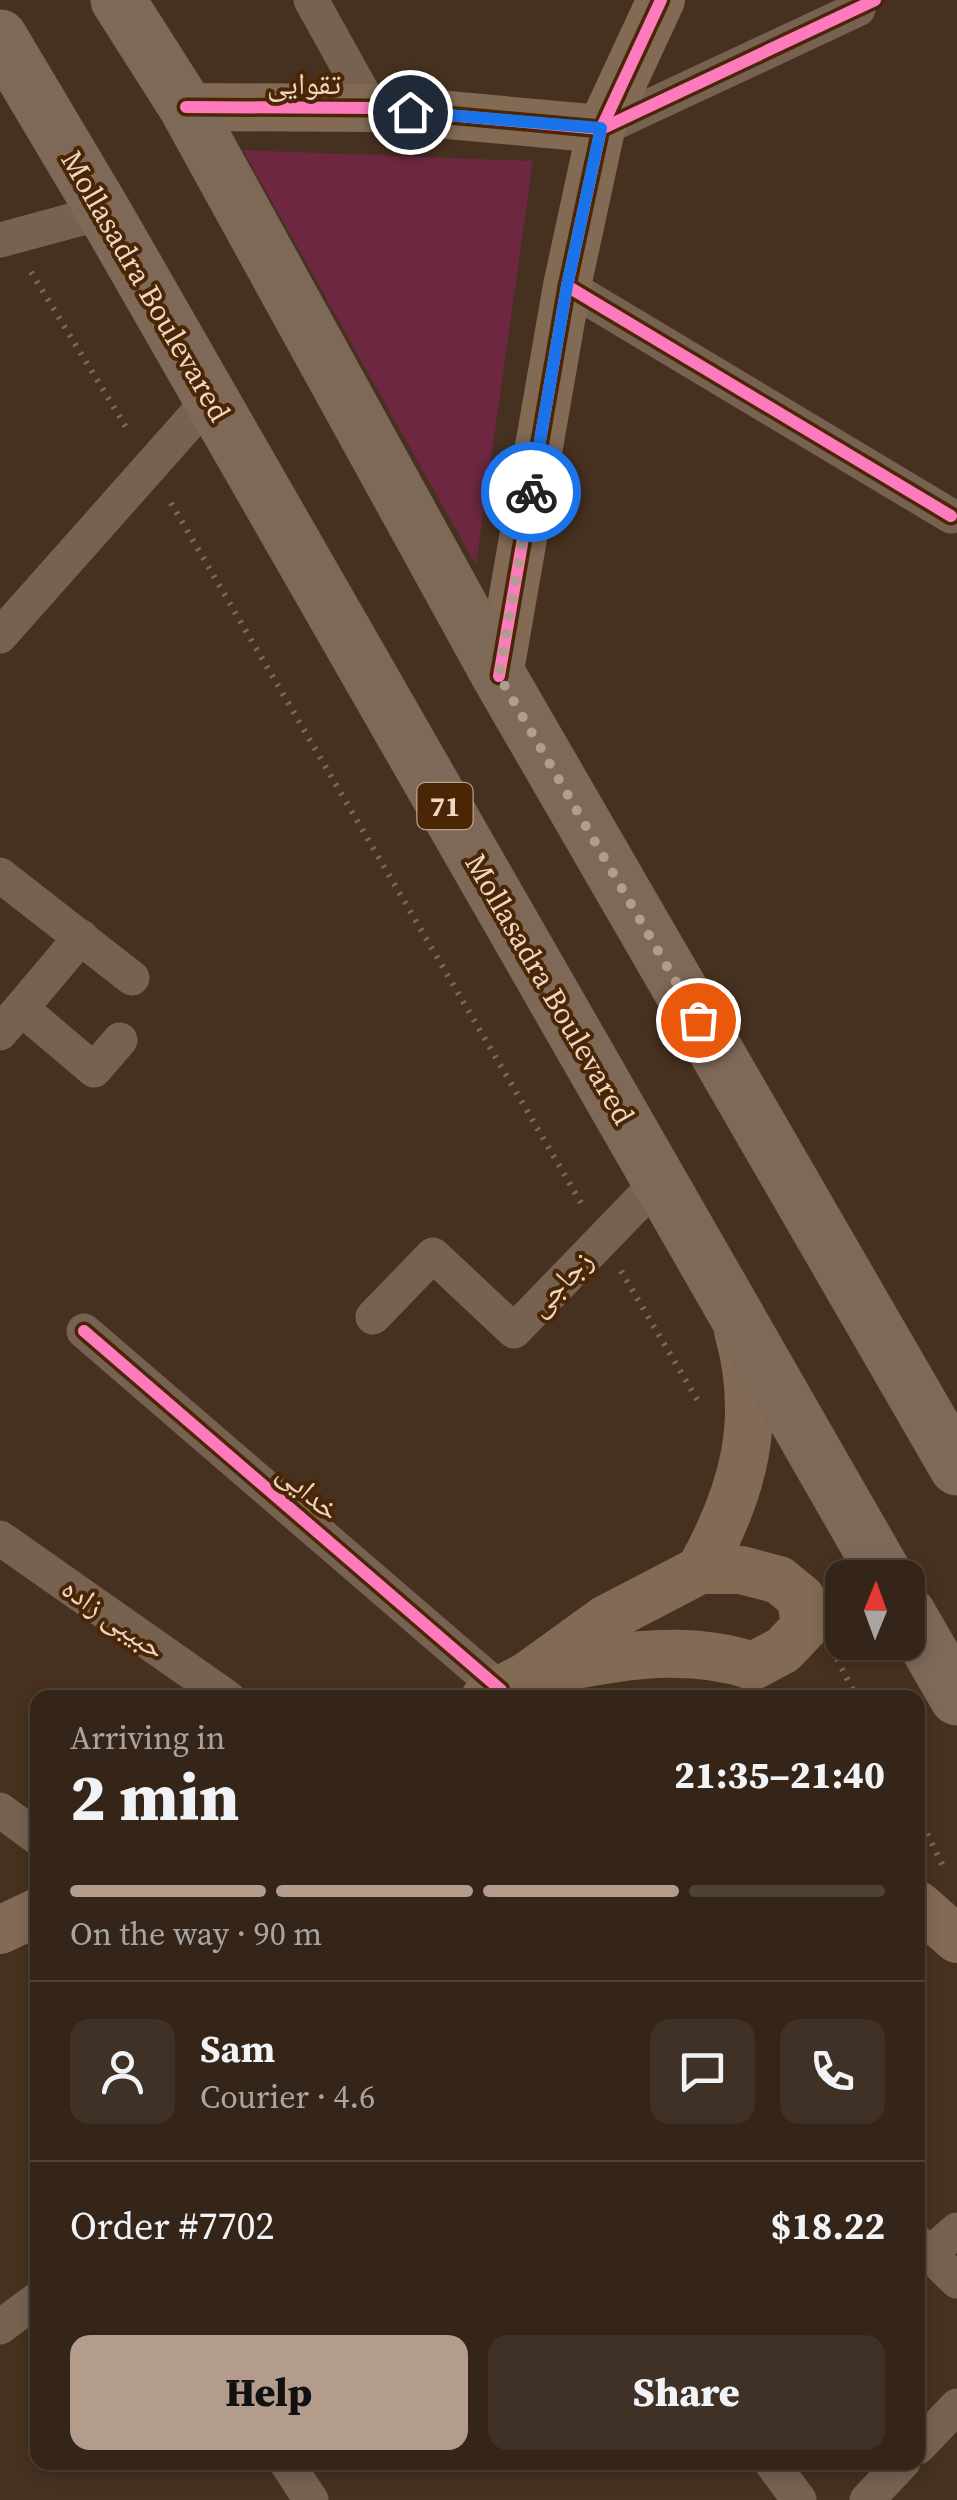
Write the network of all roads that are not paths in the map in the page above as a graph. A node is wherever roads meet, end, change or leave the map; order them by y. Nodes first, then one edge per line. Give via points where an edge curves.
1 (118, 0) edge
2 (311, 0) edge
3 (661, 0) edge
4 (858, 9) dead end
5 (0, 38) edge
6 (186, 107) junction
7 (372, 108) junction
8 (601, 128) junction
9 (104, 212) junction
10 (5, 239) edge
11 (567, 286) junction
12 (212, 398) junction
13 (951, 516) dead end
14 (0, 636) edge
15 (499, 676) junction
16 (0, 874) edge
17 (81, 937) junction
18 (132, 978) dead end
19 (11, 1020) edge
20 (120, 1040) dead end
21 (660, 1180) junction
22 (731, 1308) junction
23 (374, 1317) dead end
24 (84, 1331) dead end
25 (957, 1468) edge
26 (0, 1538) edge
27 (877, 1560) edge
28 (700, 1570) junction
29 (925, 1642) edge
30 (765, 1682) edge
31 (504, 1688) edge
32 (217, 1690) edge
33 (957, 1698) edge
34 (0, 1810) edge
35 (30, 1832) edge
36 (933, 1891) edge
37 (30, 1916) edge
38 (0, 1930) edge
39 (957, 1939) edge
40 (957, 2230) edge
41 (925, 2247) edge
42 (925, 2250) edge
43 (957, 2281) edge
44 (30, 2305) edge
45 (0, 2326) edge
46 (957, 2406) edge
47 (925, 2440) edge
48 (291, 2470) edge
49 (777, 2470) edge
50 (895, 2470) edge
51 (311, 2500) edge
52 (800, 2500) edge
53 (867, 2500) edge

1 - 6 highway
2 - 7 street
3 - 8 street
4 - 8 street
5 - 9 highway, Mollasadra Boulevared / 71
6 - 7 street, تقوایی
6 - 15 highway
7 - 8 street, تقوایی
8 - 11 street
9 - 10 street
9 - 12 highway, Mollasadra Boulevared / 71
11 - 13 street
11 - 15 street
12 - 14 street
12 - 21 highway, Mollasadra Boulevared / 71
15 - 25 highway
16 - 17 street
17 - 18 street
17 - 19 street
19 - 20 street via 94,1070
21 - 22 highway, Mollasadra Boulevared / 71
21 - 23 street, زجاجی via 514,1332 433,1255
22 - 27 highway, Mollasadra Boulevared / 71
22 - 28 street via 747,1362 750,1418 742,1474 724,1528
24 - 31 street, خدایی
26 - 32 street, حبیبی زاده
28 - 30 street via 741,1570 779,1580 801,1598 805,1626
28 - 31 street via 606,1619
29 - 33 highway
30 - 31 street via 731,1658 682,1652 585,1662
34 - 35 street
36 - 39 street
37 - 38 street
40 - 41 street
42 - 43 street
44 - 45 street
46 - 47 street
48 - 51 street
49 - 52 street
50 - 53 street

